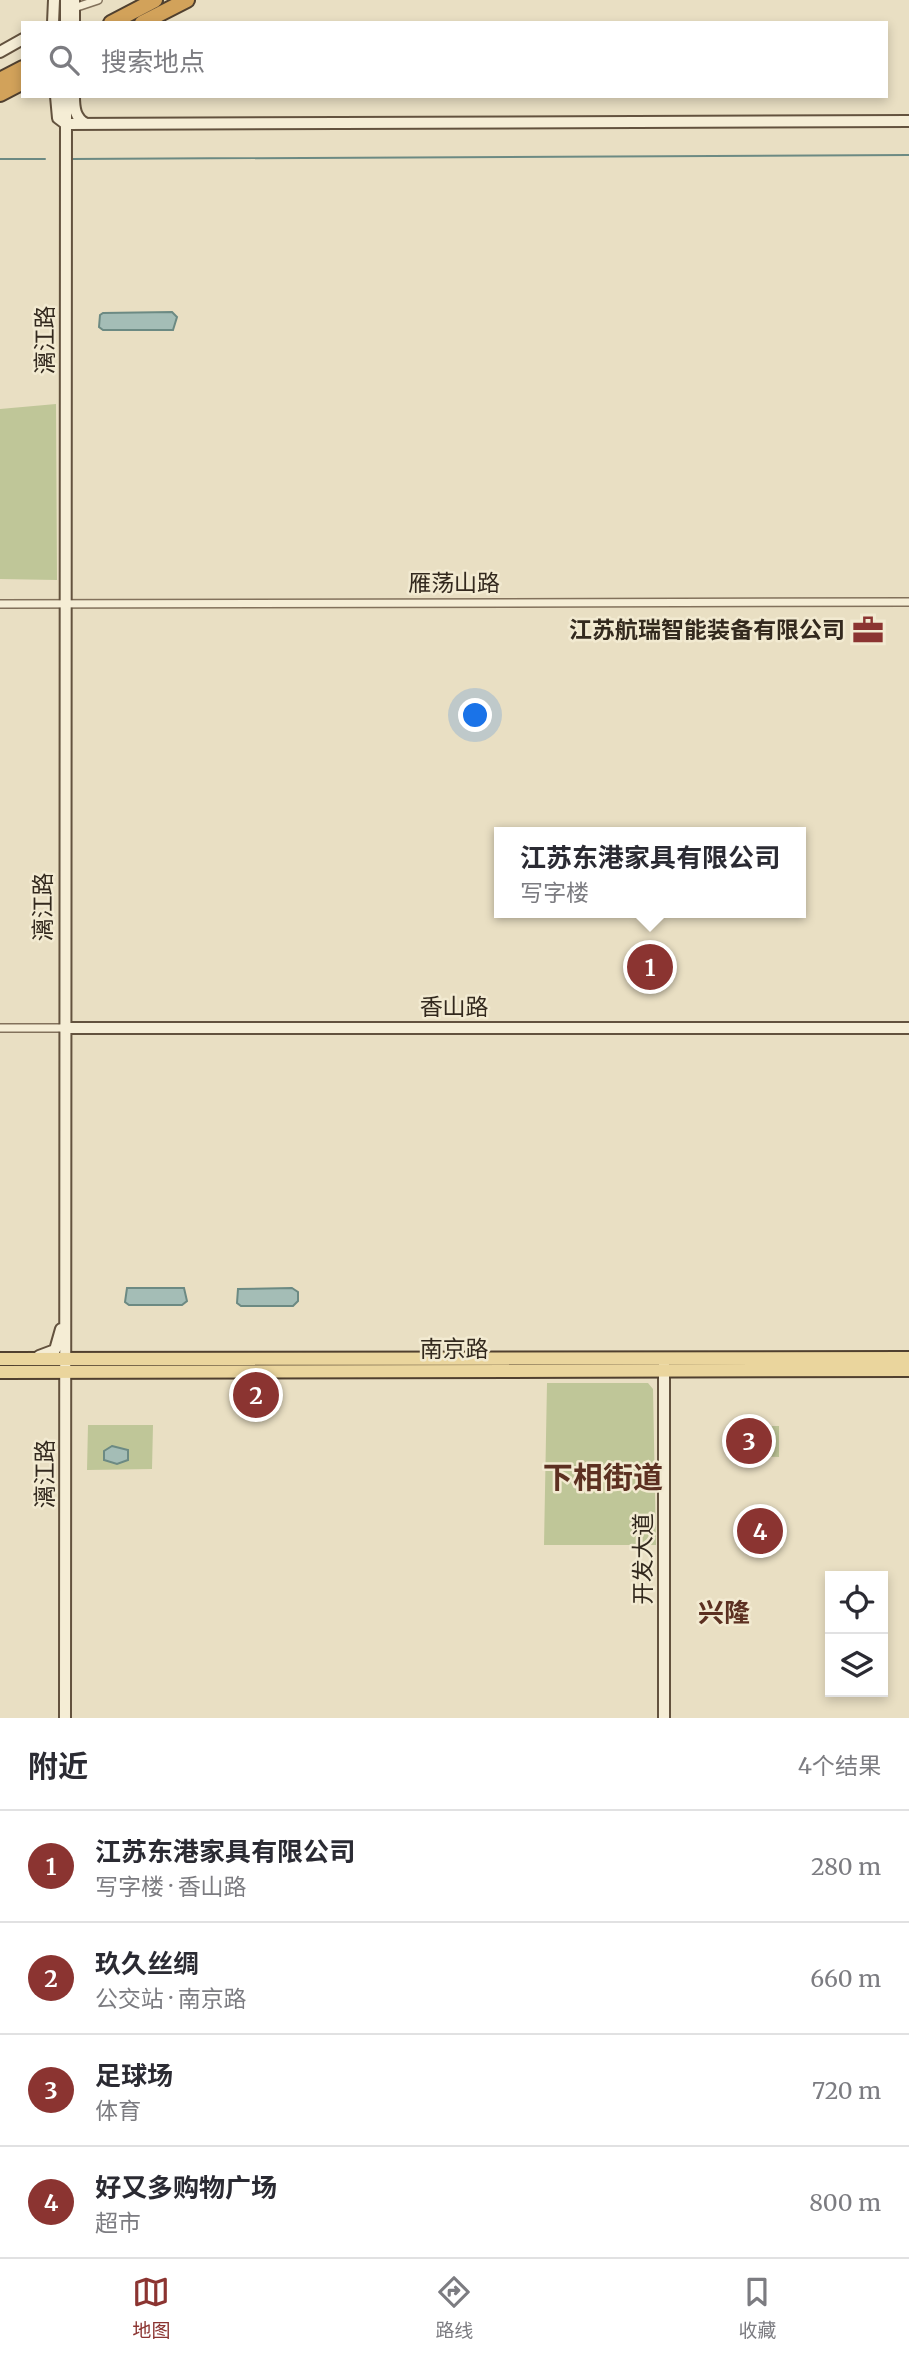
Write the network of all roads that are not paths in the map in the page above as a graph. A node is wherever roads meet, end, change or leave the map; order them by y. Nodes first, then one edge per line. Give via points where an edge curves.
1 (54, 0) edge
2 (98, 0) edge
3 (155, 0) edge
4 (187, 0) edge
5 (72, 3) edge
6 (53, 21) edge
7 (67, 21) edge
8 (74, 21) edge
9 (115, 21) edge
10 (146, 21) edge
11 (21, 41) edge
12 (0, 52) edge
13 (21, 69) edge
14 (0, 80) edge
15 (21, 83) edge
16 (0, 94) edge
17 (56, 98) edge
18 (66, 98) edge
19 (74, 98) edge
20 (909, 121) edge
21 (66, 124) junction
22 (86, 124) junction
23 (66, 152) junction
24 (909, 602) edge
25 (0, 604) edge
26 (66, 604) junction
27 (0, 1028) edge
28 (64, 1028) junction
29 (909, 1028) edge
30 (66, 1288) junction
31 (909, 1358) edge
32 (0, 1359) edge
33 (24, 1359) junction
34 (664, 1364) junction
35 (67, 1365) junction
36 (909, 1370) edge
37 (0, 1372) edge
38 (65, 1718) edge
39 (664, 1718) edge

1 - 6 street
2 - 5 street
3 - 9 highway
4 - 10 highway
5 - 7 street
5 - 8 street
11 - 12 street
13 - 14 highway
15 - 16 highway
17 - 21 street via 58,118
18 - 21 street, 漓江路
19 - 22 street via 79,120
20 - 22 street
21 - 22 street
21 - 23 street, 漓江路
22 - 23 street via 72,137
23 - 26 street, 漓江路
24 - 26 street, 雁荡山路
25 - 26 street, 雁荡山路
26 - 28 street, 漓江路
27 - 28 street, 香山路
28 - 29 street, 香山路
28 - 30 street, 漓江路
30 - 33 street via 59,1345 50,1354
30 - 35 street, 漓江路
31 - 34 main road, 南京路
32 - 33 main road, 南京路
33 - 35 main road, 南京路
34 - 35 main road, 南京路
34 - 36 main road, 南京路
34 - 39 street, 开发大道
35 - 37 main road, 南京路
35 - 38 street, 漓江路

